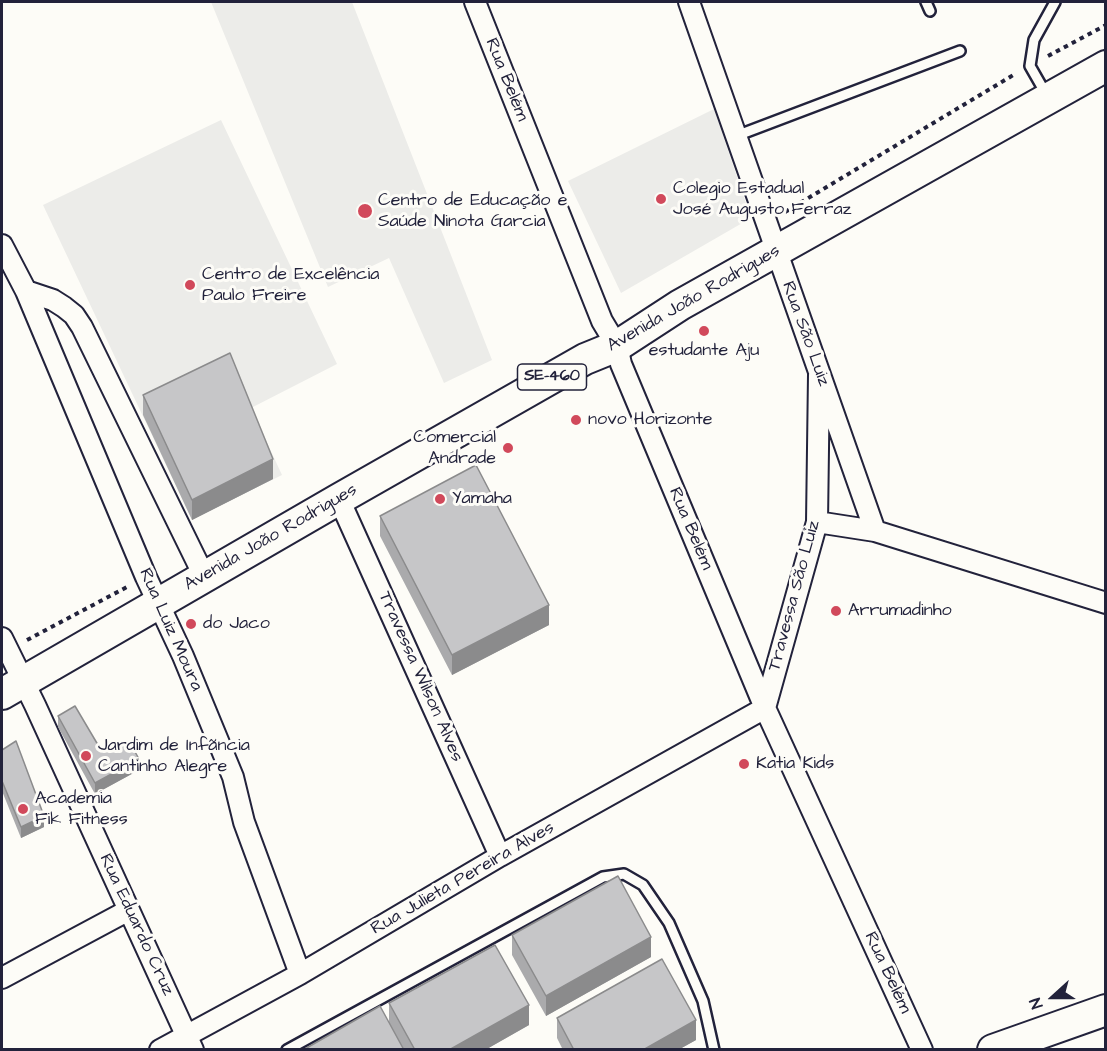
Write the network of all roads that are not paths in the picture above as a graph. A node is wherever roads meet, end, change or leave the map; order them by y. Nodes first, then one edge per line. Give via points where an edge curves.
1 (475, 2) edge
2 (689, 2) edge
3 (926, 2) edge
4 (1054, 2) edge
5 (930, 11) dead end
6 (960, 51) dead end
7 (1106, 66) edge
8 (1049, 99) junction
9 (736, 136) junction
10 (2, 245) edge
11 (775, 251) junction
12 (26, 291) junction
13 (617, 346) junction
14 (819, 375) junction
15 (339, 499) junction
16 (817, 522) junction
17 (875, 531) junction
18 (204, 576) junction
19 (157, 603) junction
20 (1106, 603) edge
21 (2, 638) edge
22 (12, 688) edge
23 (765, 708) junction
24 (500, 856) junction
25 (129, 910) junction
26 (300, 974) junction
27 (2, 978) edge
28 (1106, 1010) edge
29 (189, 1042) edge
30 (160, 1050) edge
31 (287, 1050) edge
32 (714, 1050) edge
33 (922, 1050) edge
34 (993, 1050) edge

1 - 13 street, Rua Belém via 602,321
2 - 9 street, Rua São Luiz
3 - 5 lane
4 - 8 lane via 1034,40 1030,66
6 - 9 lane
7 - 8 main road, Avenida João Rodrigues / SE-460
8 - 11 main road, Avenida João Rodrigues / SE-460
9 - 11 street, Rua São Luiz
10 - 12 street, Rua Luiz Moura
11 - 13 main road, Avenida João Rodrigues / SE-460
11 - 14 street, Rua São Luiz
12 - 18 street via 64,306 82,327
12 - 19 street, Rua Luiz Moura
13 - 15 main road, Avenida João Rodrigues / SE-460 via 585,359
13 - 23 street, Rua Belém via 621,364
14 - 16 street, Travessa São Luiz
14 - 17 street, Rua São Luiz
15 - 18 main road, Avenida João Rodrigues / SE-460
15 - 24 street, Travessa Wilson Alves
16 - 17 street
16 - 23 street, Travessa São Luiz
17 - 20 street
18 - 19 main road, Avenida João Rodrigues / SE-460
19 - 22 main road, Avenida João Rodrigues / SE-460
19 - 26 street, Rua Luiz Moura via 233,777 244,822
21 - 22 street, Rua Eduardo Cruz
22 - 25 street, Rua Eduardo Cruz
23 - 24 street, Rua Julieta Pereira Alves
23 - 33 street, Rua Belém
24 - 26 street, Rua Julieta Pereira Alves
25 - 27 street
25 - 29 street, Rua Eduardo Cruz
26 - 29 street, Rua Julieta Pereira Alves
28 - 34 main road
29 - 30 street, Rua Julieta Pereira Alves
31 - 32 lane via 603,878 624,874 643,885 669,923 703,1002

